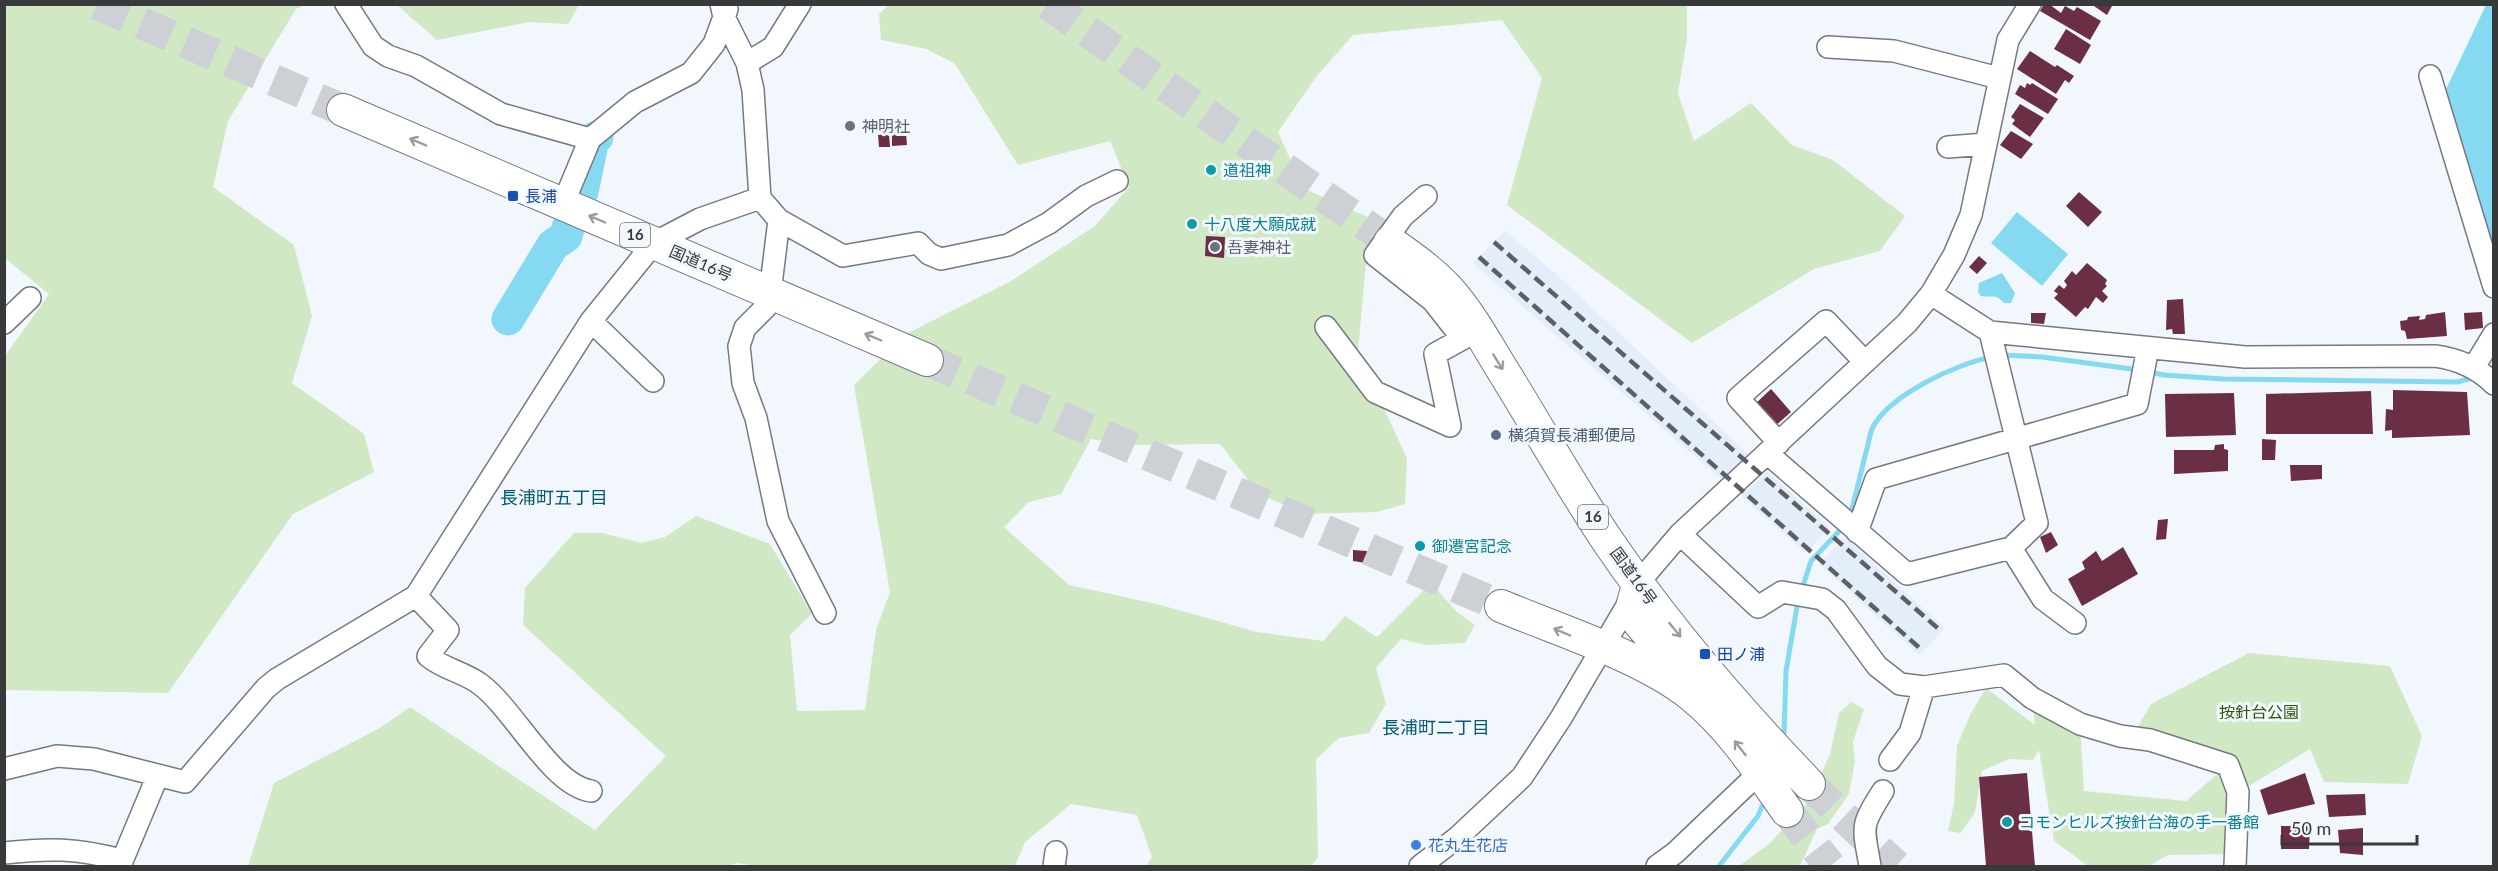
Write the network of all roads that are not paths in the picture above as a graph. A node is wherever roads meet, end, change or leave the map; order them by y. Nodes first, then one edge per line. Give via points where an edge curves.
1 (346, 4) edge
2 (800, 4) edge
3 (2030, 4) edge
4 (725, 9) edge
5 (1828, 47) dead end
6 (747, 63) junction
7 (2430, 76) dead end
8 (1999, 78) junction
9 (343, 110) tunnel mouth
10 (590, 140) junction
11 (1985, 144) junction
12 (1948, 147) dead end
13 (1117, 181) dead end
14 (1426, 196) dead end
15 (760, 198) junction
16 (563, 204) junction
17 (780, 220) junction
18 (1390, 242) tunnel mouth
19 (654, 243) junction
20 (2493, 287) edge
21 (770, 293) junction
22 (1930, 294) junction
23 (30, 298) dead end
24 (591, 321) junction
25 (4, 322) edge
26 (1326, 327) dead end
27 (1990, 332) junction
28 (1470, 334) junction
29 (2493, 334) edge
30 (2148, 348) junction
31 (927, 360) tunnel mouth
32 (1864, 361) junction
33 (2474, 367) junction
34 (652, 381) dead end
35 (2493, 384) edge
36 (2016, 440) junction
37 (1773, 448) junction
38 (1857, 532) junction
39 (1680, 534) junction
40 (2011, 548) junction
41 (1638, 585) junction
42 (416, 596) junction
43 (1501, 606) tunnel mouth
44 (825, 612) dead end
45 (2075, 623) dead end
46 (1601, 648) junction
47 (1924, 687) junction
48 (1719, 722) junction
49 (1890, 760) dead end
50 (4, 769) edge
51 (1759, 773) junction
52 (158, 775) junction
53 (1809, 784) tunnel mouth
54 (591, 790) dead end
55 (1883, 791) dead end
56 (1787, 811) tunnel mouth
57 (4, 853) edge
58 (120, 863) edge
59 (1422, 866) edge
60 (1657, 867) edge
61 (1870, 867) edge
62 (2235, 867) edge

1 - 10 street via 373,46 388,56 416,66 501,114
2 - 6 street via 773,47
3 - 8 street via 2008,40
4 - 6 street
4 - 10 street via 714,44 692,73 635,102
5 - 8 street via 1894,51
6 - 15 street via 753,90
7 - 20 street
8 - 11 street
16 -> 9 highway, 国道16号 / 16
10 - 16 street
11 - 12 street
11 - 22 street via 1971,215 1954,255
13 - 17 street via 1008,245 941,259 918,243 843,256
14 - 28 street via 1403,216 1375,255
15 - 17 street
15 - 19 street via 700,219
19 -> 16 highway, 国道16号 / 16
17 - 21 street
18 - 28 highway, 国道16号 / 16 via 1448,288
19 - 21 highway, 国道16号 / 16
19 - 24 street
31 -> 21 highway, 国道16号 / 16
21 - 44 street via 766,307 746,328 739,346 743,383 756,418 778,521
22 - 27 street
22 - 32 street via 1907,323
23 - 25 street
24 - 34 street
24 - 42 street
26 - 28 street via 1375,392 1450,426 1435,354
27 - 30 street
27 - 36 street
28 -> 41 highway, 国道16号 / 16
29 - 33 street
30 - 33 street via 2245,357 2435,356
30 - 36 street via 2138,404
32 - 37 street
32 - 37 street via 1826,321 1738,398
33 - 35 street
36 - 38 street via 1876,478
36 - 40 street via 2037,523
37 - 38 street
37 - 39 street
38 - 40 street via 1907,574
39 - 41 street
39 - 47 street via 1758,607 1782,592 1822,599 1836,610 1877,666 1900,684
40 - 45 street via 2043,599
41 - 46 street
41 - 48 highway via 1633,603 1636,619
41 -> 53 highway, 国道16号 / 16 via 1765,738
42 - 52 street via 277,679 185,782
42 - 54 street via 448,630 428,656 479,683 506,708 566,780 580,789
46 -> 43 highway
46 - 48 highway via 1663,677 1691,695
46 - 59 street via 1522,777
47 - 49 street via 1910,733
47 - 62 street via 2004,675 2032,698 2080,724 2150,740 2228,765 2238,792
51 -> 48 highway
50 - 52 street via 57,756 94,759
51 - 56 highway
51 - 60 street
52 - 58 street
55 - 61 street via 1863,829
57 - 58 street via 44,848 89,851

